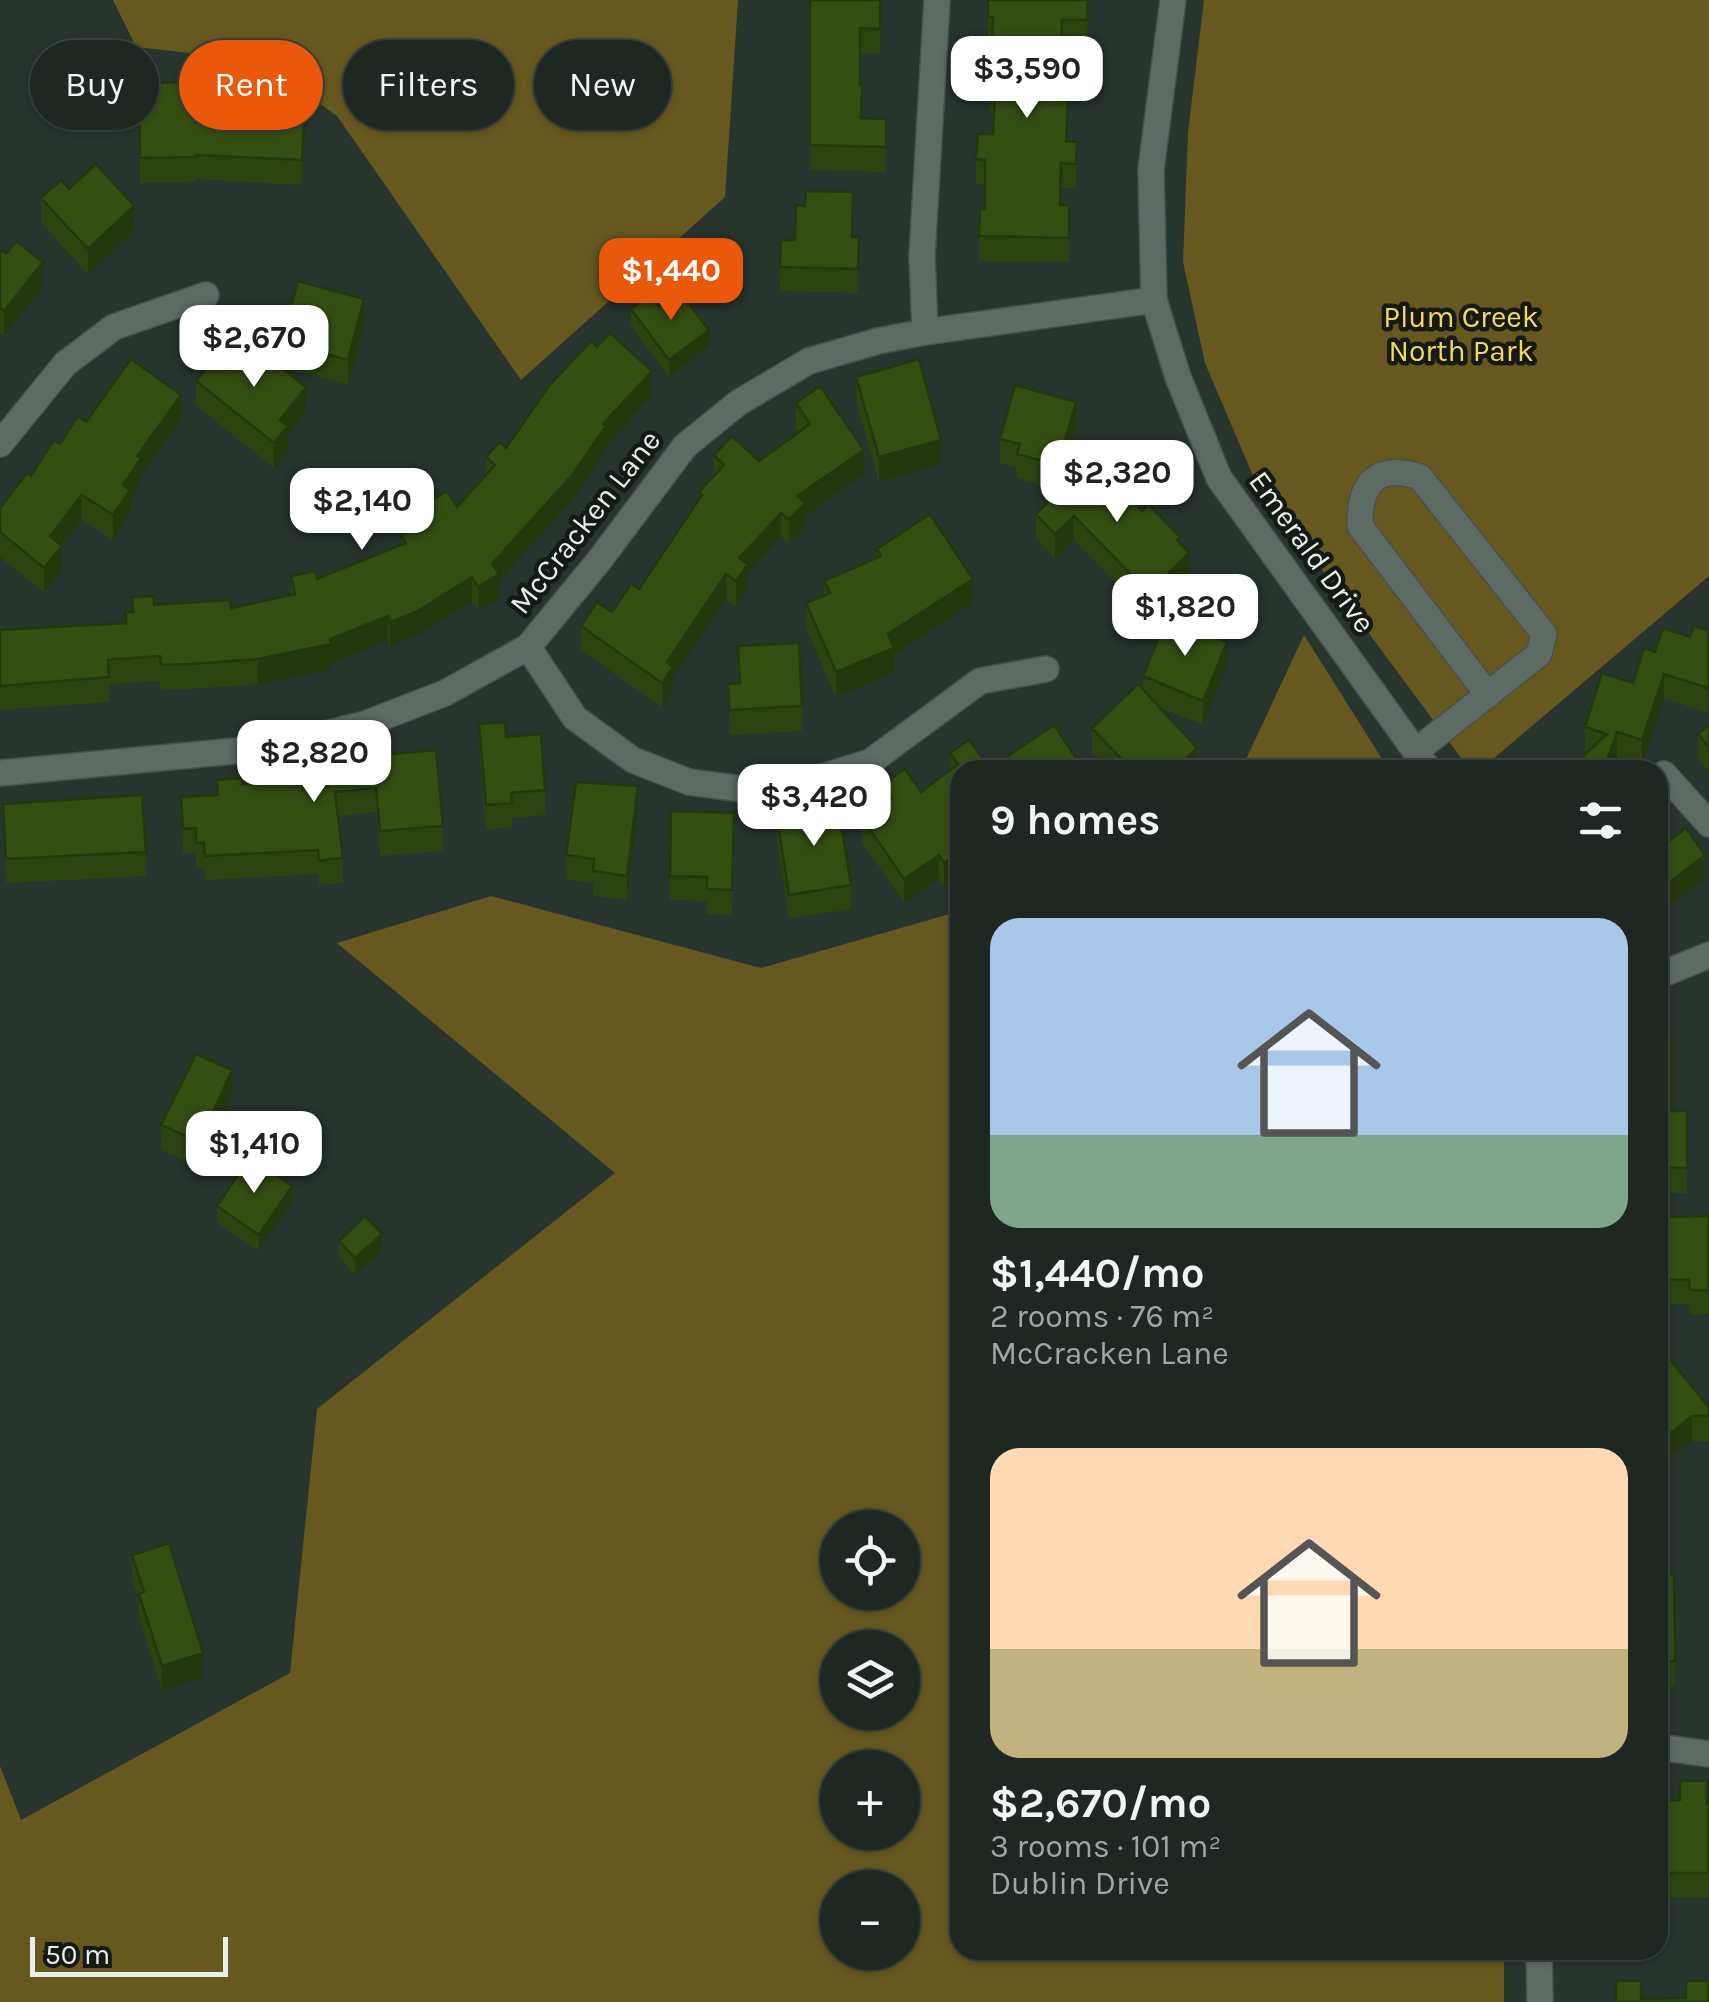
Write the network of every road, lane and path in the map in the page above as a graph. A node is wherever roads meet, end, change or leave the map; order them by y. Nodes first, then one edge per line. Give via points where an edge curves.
1 (937, 0) edge
2 (1173, 0) edge
3 (206, 295) dead end
4 (1154, 300) junction
5 (925, 332) junction
6 (0, 444) edge
7 (528, 647) junction
8 (1046, 669) dead end
9 (1488, 694) junction
10 (1421, 760) edge
11 (1423, 760) edge
12 (0, 773) edge
13 (1668, 778) edge
14 (1709, 824) edge
15 (1709, 956) edge
16 (1668, 972) edge
17 (1668, 1748) edge
18 (1709, 1754) edge
19 (1539, 1960) edge
20 (1540, 2002) edge

1 - 5 street via 922,256
2 - 4 street, Emerald Drive via 1150,170
3 - 6 street via 114,328 66,364
4 - 5 street, McCracken Lane
4 - 10 street, Emerald Drive via 1218,478
5 - 7 street, McCracken Lane via 809,361 738,403 685,446
7 - 8 street via 576,718 634,760 689,782 750,790 870,762 980,681
7 - 12 street, McCracken Lane via 445,693 365,724 266,748
9 - 9 street via 1539,654 1544,634 1420,477 1382,473 1366,488 1360,526
9 - 11 street
13 - 14 street
15 - 16 street
17 - 18 street
19 - 20 street

